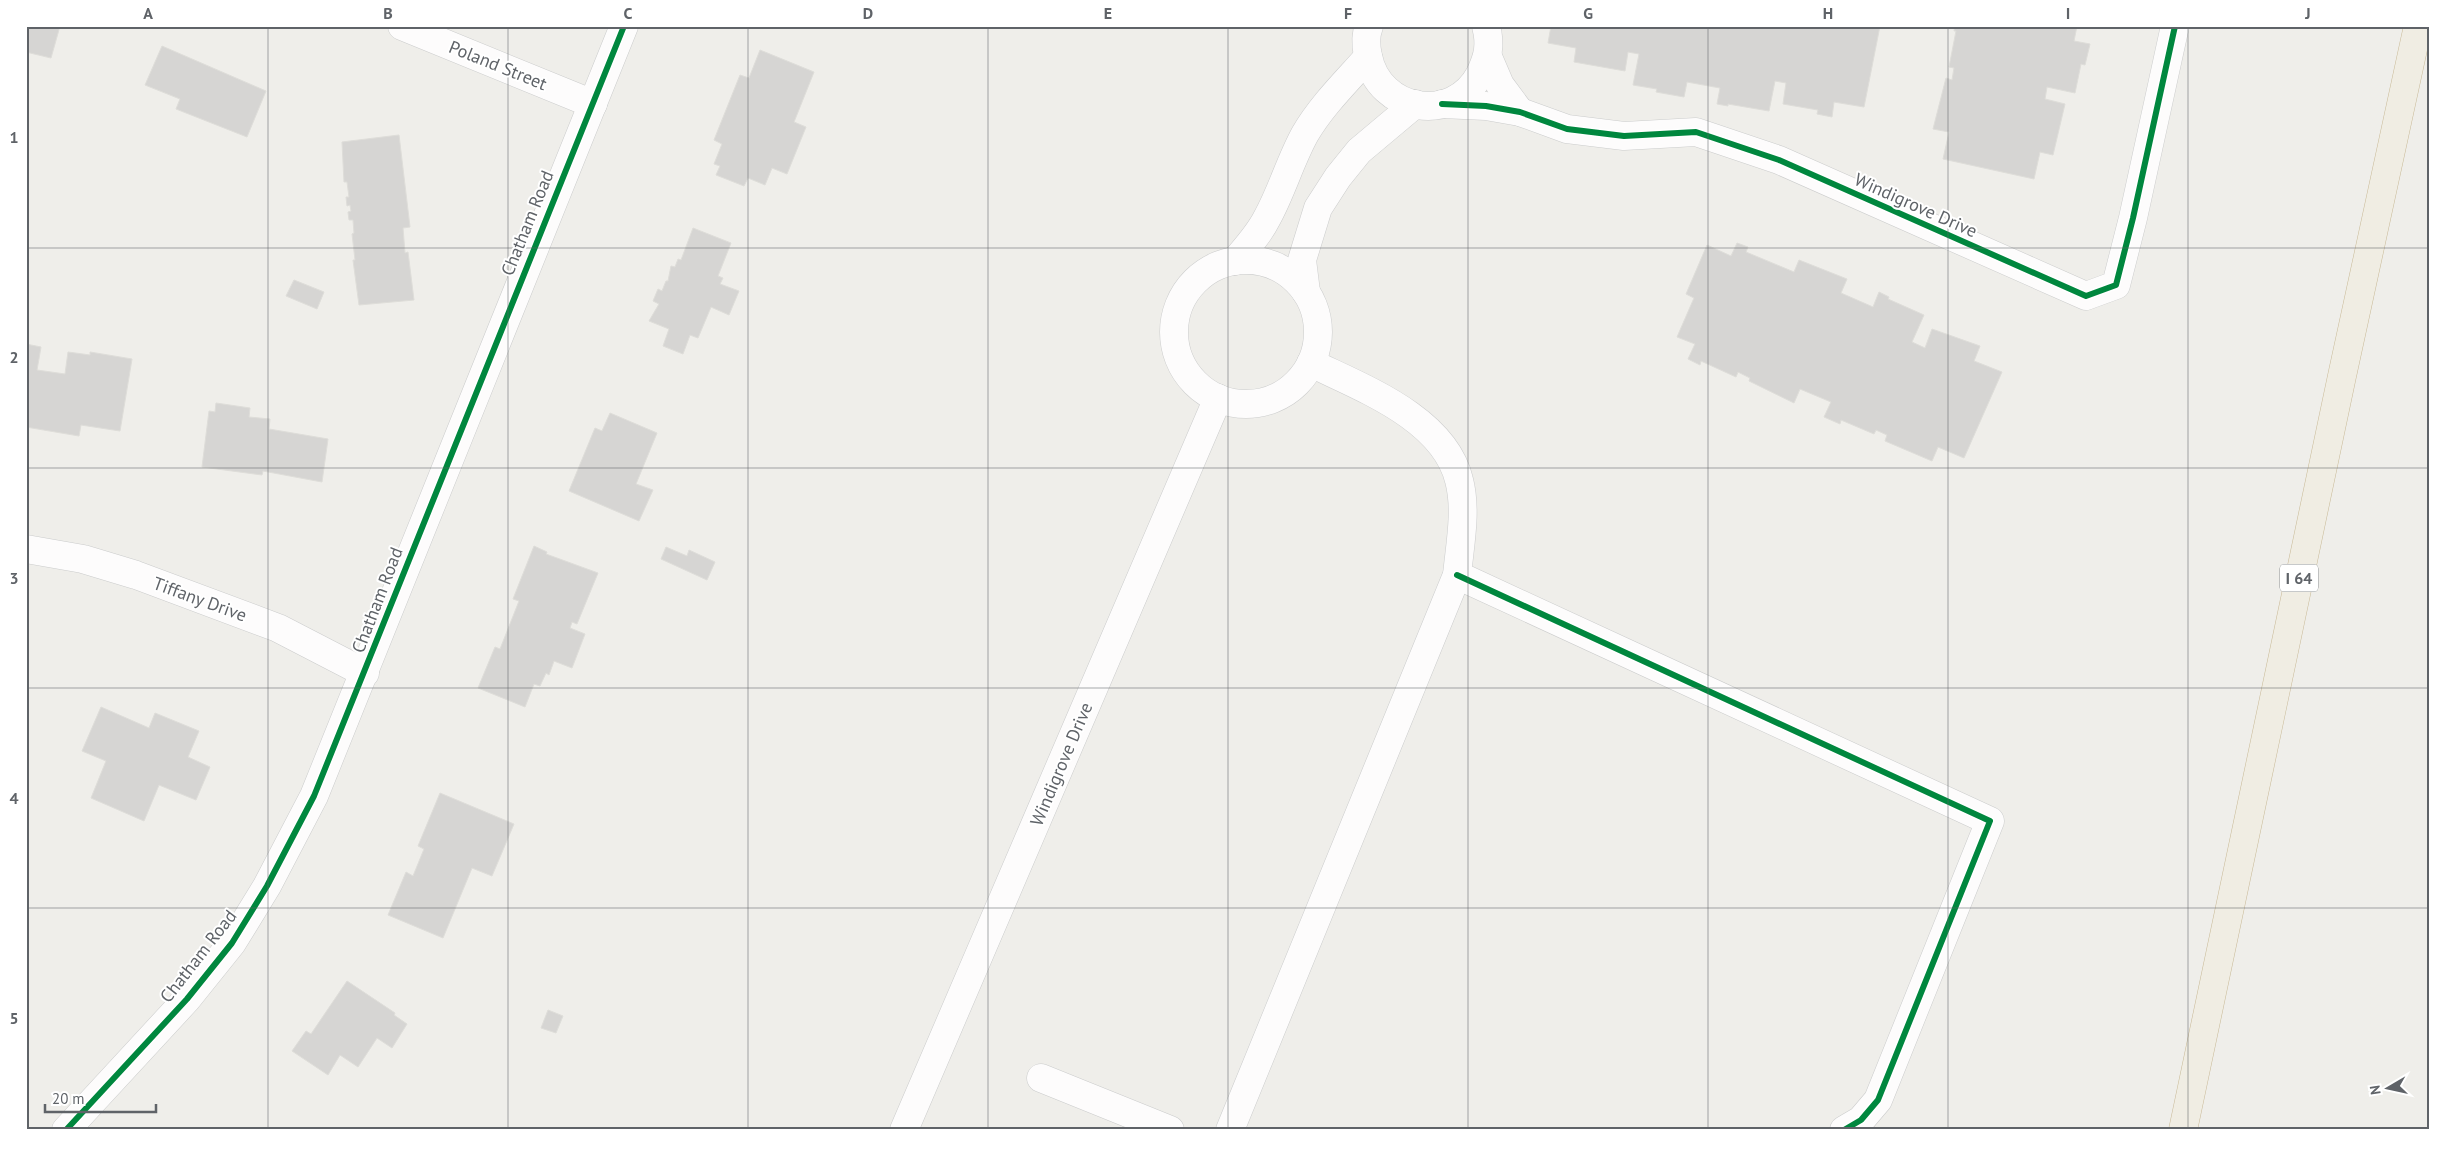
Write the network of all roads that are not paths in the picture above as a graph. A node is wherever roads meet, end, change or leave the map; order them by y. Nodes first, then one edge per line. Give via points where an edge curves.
1 (402, 26) edge
2 (624, 26) edge
3 (1369, 26) edge
4 (1486, 26) edge
5 (2175, 26) edge
6 (2418, 26) edge
7 (1368, 57) junction
8 (1488, 57) junction
9 (593, 104) junction
10 (1415, 104) junction
11 (1442, 104) junction
12 (1520, 112) junction
13 (1235, 261) junction
14 (1306, 292) junction
15 (1311, 362) junction
16 (1218, 398) junction
17 (26, 549) edge
18 (1457, 575) junction
19 (365, 673) junction
20 (1041, 1078) dead end
21 (66, 1130) edge
22 (904, 1130) edge
23 (1170, 1130) edge
24 (1230, 1130) edge
25 (1844, 1130) edge
26 (2183, 1130) edge

1 - 9 street, Poland Street
2 - 9 street, Chatham Road
3 - 7 street
4 - 8 street via 1490,40
5 - 12 street, Windigrove Drive via 2116,285 2086,296 1778,160 1696,132 1624,136 1567,129
6 - 26 highway, I 64
7 - 10 street via 1369,66 1384,88 1407,103
7 - 13 street via 1306,132 1290,161 1268,217
8 - 11 street via 1473,86 1459,98
8 - 12 street via 1500,85
9 - 19 street, Chatham Road via 494,343
10 - 11 street, Windigrove Drive
10 - 14 street via 1359,151 1318,208 1302,260
11 - 12 street, Windigrove Drive
13 - 14 street via 1256,260 1275,266
13 - 16 street via 1220,264 1194,281 1178,308 1175,323 1178,354 1184,368 1204,391
14 - 15 street via 1316,314 1318,339
15 - 16 street via 1302,378 1272,399 1254,404
15 - 18 street via 1387,400 1426,428 1445,450 1459,480 1463,521
16 - 22 street, Windigrove Drive
17 - 19 street, Tiffany Drive via 83,559 136,575 278,628
18 - 24 street
18 - 25 street via 1990,820 1878,1100 1861,1120
19 - 21 street, Chatham Road via 310,803 267,886 232,943 187,999
20 - 23 street

